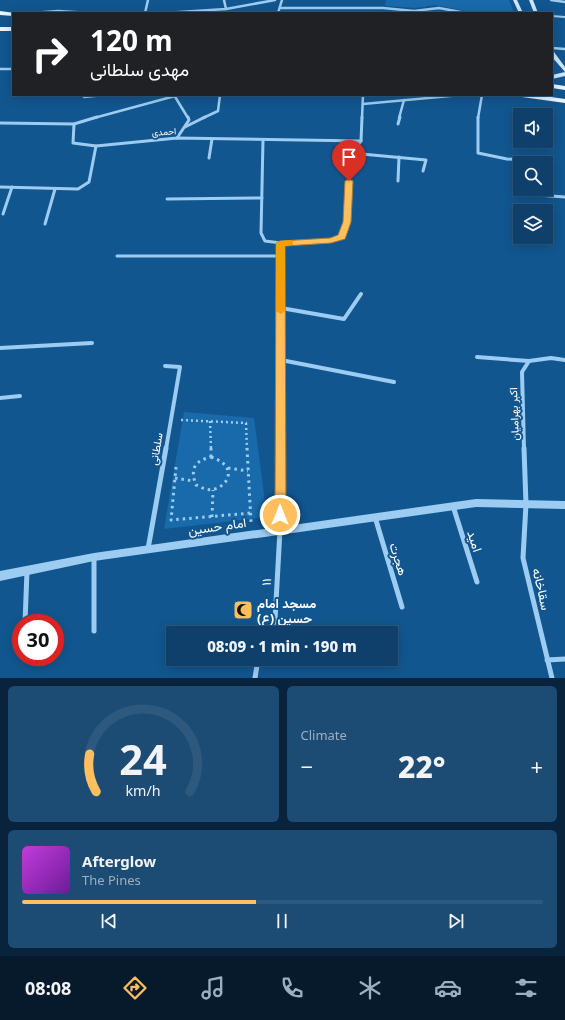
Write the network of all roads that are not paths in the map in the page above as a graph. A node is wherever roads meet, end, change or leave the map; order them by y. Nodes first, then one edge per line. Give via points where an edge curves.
1 (148, 0) edge
2 (224, 0) edge
3 (275, 0) edge
4 (282, 0) edge
5 (515, 0) edge
6 (531, 0) edge
7 (551, 0) edge
8 (565, 2) edge
9 (226, 8) junction
10 (280, 8) junction
11 (45, 12) edge
12 (74, 12) edge
13 (145, 12) edge
14 (176, 12) edge
15 (278, 12) edge
16 (461, 12) edge
17 (521, 12) edge
18 (536, 12) edge
19 (0, 13) edge
20 (12, 14) edge
21 (553, 16) edge
22 (565, 17) edge
23 (0, 29) edge
24 (12, 29) edge
25 (553, 48) edge
26 (565, 49) edge
27 (553, 54) edge
28 (0, 69) edge
29 (12, 69) edge
30 (565, 71) edge
31 (565, 74) edge
32 (553, 77) edge
33 (553, 86) edge
34 (565, 88) edge
35 (94, 96) edge
36 (174, 96) edge
37 (220, 96) edge
38 (364, 96) edge
39 (450, 96) edge
40 (482, 96) edge
41 (529, 96) edge
42 (84, 97) dead end
43 (404, 100) junction
44 (565, 101) edge
45 (363, 104) junction
46 (0, 123) edge
47 (74, 124) junction
48 (398, 124) dead end
49 (185, 127) junction
50 (177, 138) junction
51 (212, 139) junction
52 (263, 140) junction
53 (361, 142) junction
54 (96, 146) junction
55 (351, 153) junction
56 (399, 157) junction
57 (209, 158) dead end
58 (513, 160) edge
59 (423, 171) dead end
60 (398, 182) dead end
61 (0, 186) edge
62 (12, 187) junction
63 (55, 190) junction
64 (551, 196) edge
65 (565, 197) edge
66 (262, 198) junction
67 (167, 200) dead end
68 (3, 214) dead end
69 (45, 224) dead end
70 (280, 243) junction
71 (117, 256) dead end
72 (281, 256) junction
73 (361, 294) dead end
74 (281, 308) junction
75 (92, 343) dead end
76 (0, 348) edge
77 (476, 356) dead end
78 (280, 360) junction
79 (565, 360) edge
80 (529, 361) junction
81 (165, 366) dead end
82 (394, 382) dead end
83 (20, 396) dead end
84 (0, 398) edge
85 (526, 504) junction
86 (453, 506) junction
87 (563, 506) edge
88 (375, 516) junction
89 (280, 530) junction
90 (148, 549) junction
91 (94, 557) junction
92 (27, 570) junction
93 (0, 576) edge
94 (477, 582) dead end
95 (402, 607) dead end
96 (25, 614) edge
97 (272, 626) edge
98 (94, 631) dead end
99 (565, 659) edge
100 (548, 660) junction
101 (257, 666) edge
102 (255, 678) edge
103 (552, 678) edge

1 - 13 street
2 - 9 street
3 - 9 street
4 - 10 street
5 - 17 main road
6 - 18 main road
7 - 8 street
9 - 14 street
10 - 15 street
10 - 16 street via 376,8 414,11 439,8
11 - 12 street
19 - 20 main road
21 - 22 street
23 - 24 main road
25 - 26 street
27 - 30 main road
28 - 29 street
31 - 32 main road
33 - 34 main road
35 - 42 street
36 - 47 street
36 - 49 street via 189,120
37 - 49 street via 218,110
38 - 45 street
39 - 43 street
40 - 58 street via 477,122 478,153
41 - 44 main road
43 - 45 street
43 - 48 street
45 - 53 street
46 - 47 street
47 - 54 street, احمدی via 73,143
49 - 50 street
50 - 51 street, احمدی
50 - 54 street, احمدی
51 - 52 street, احمدی
51 - 57 street
52 - 53 street, احمدی
52 - 66 street
53 - 55 street
54 - 63 street via 89,182 78,189
55 - 56 street
55 - 70 street via 347,222 342,237
56 - 59 street via 426,160
56 - 60 street
61 - 62 street
62 - 63 street
62 - 68 street
63 - 69 street
64 - 65 street
66 - 67 street
66 - 70 street via 261,233 265,241
70 - 72 street, ۱۱
71 - 72 street
72 - 74 street, ۱۱
73 - 74 street via 344,319
74 - 78 street, ۱۱
75 - 76 street
77 - 80 street
78 - 82 street
78 - 89 street, ۱۱
79 - 80 street via 551,358
80 - 85 street, اکبر بهرامیان via 522,372
81 - 90 street, سلطانی via 180,367
83 - 84 street
85 - 86 street, امام حسین via 476,503
85 - 87 street, امام حسین
85 - 100 street, سقاخانه via 523,558
86 - 88 street, امام حسین
86 - 94 street, امید
88 - 89 street, امام حسین
88 - 95 street, هجرت
89 - 90 street, امام حسین
89 - 97 street, ۱۱ via 275,620
90 - 91 street, امام حسین
91 - 92 street, امام حسین
91 - 98 street
92 - 93 street, امام حسین
92 - 96 street
99 - 100 street
100 - 103 street, سقاخانه
101 - 102 street

